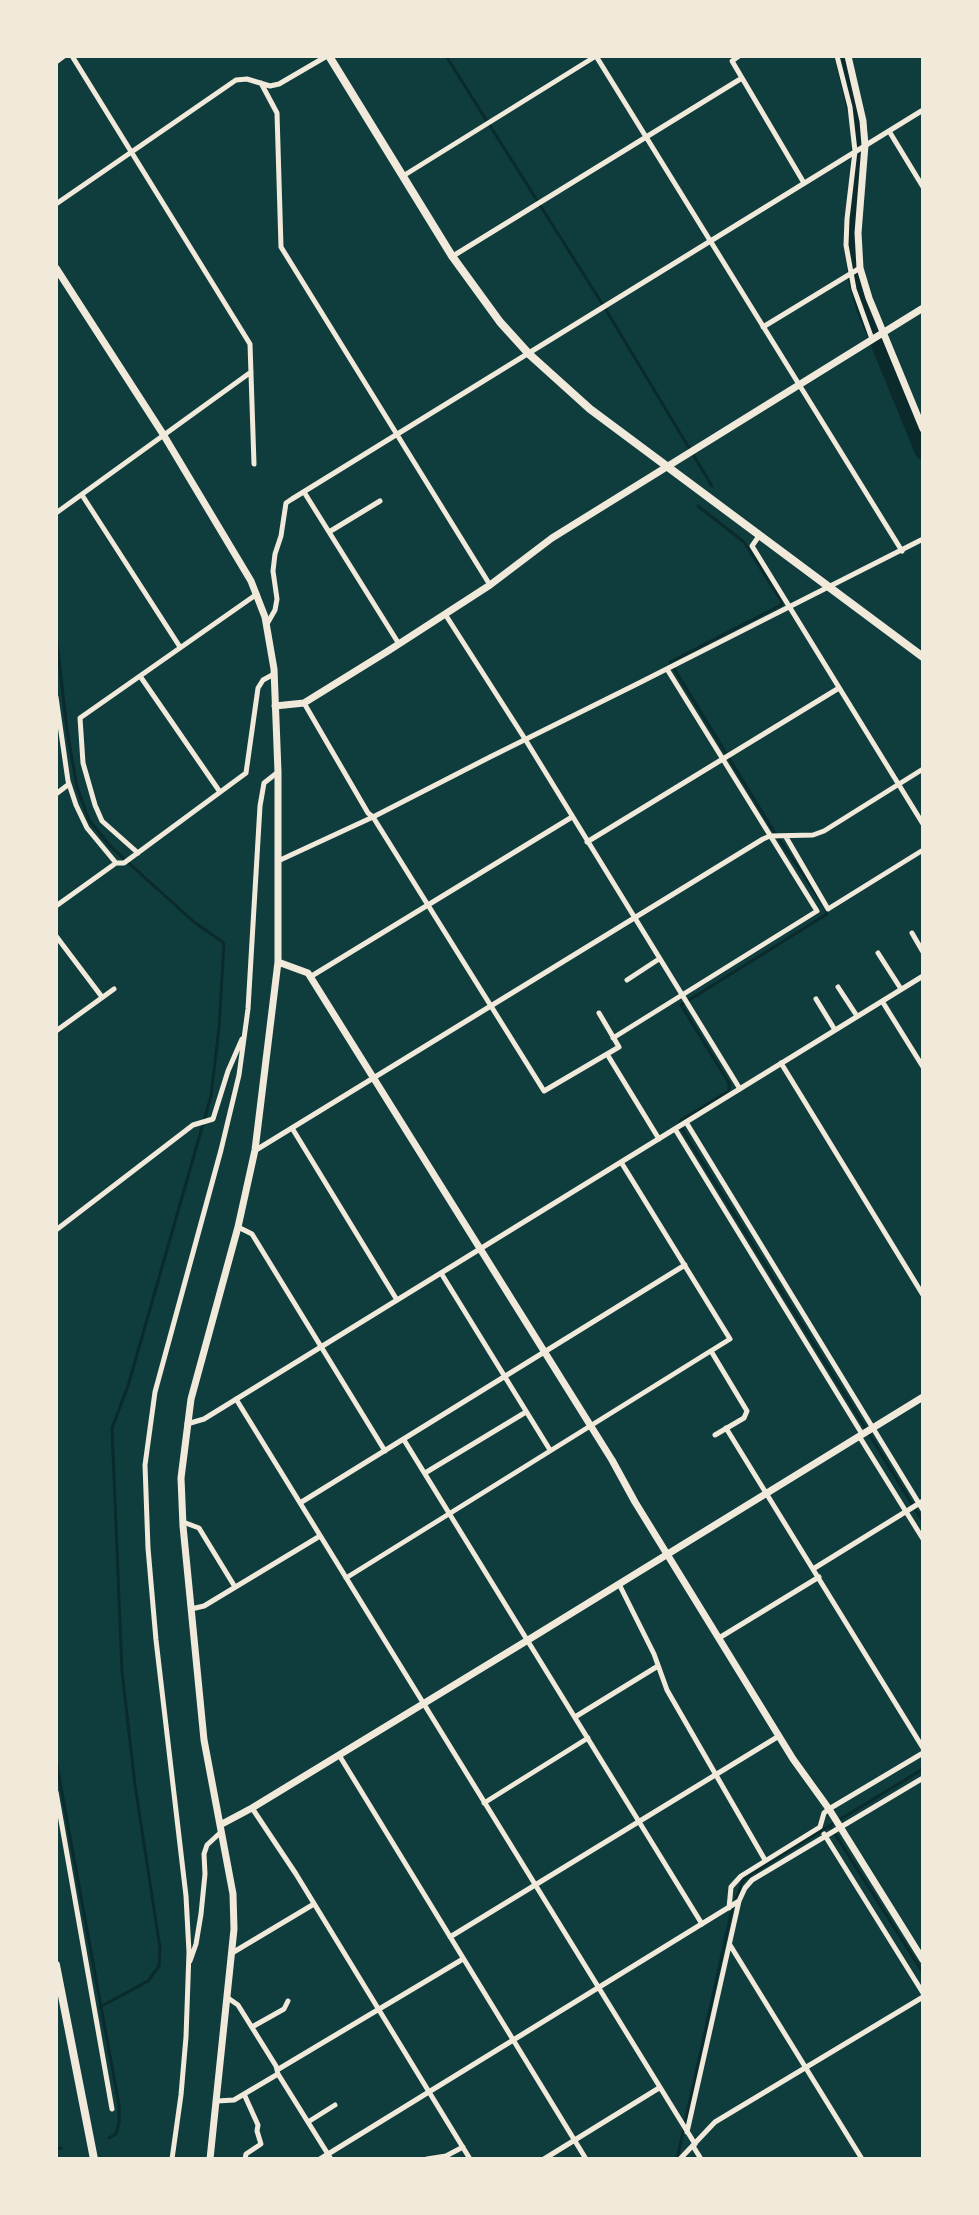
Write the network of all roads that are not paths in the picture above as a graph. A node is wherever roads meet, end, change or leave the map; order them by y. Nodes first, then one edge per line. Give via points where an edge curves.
1 (64, 56) edge
2 (72, 56) edge
3 (328, 56) edge
4 (596, 56) edge
5 (739, 56) edge
6 (837, 56) edge
7 (848, 56) edge
8 (56, 62) edge
9 (742, 78) junction
10 (261, 83) junction
11 (923, 110) edge
12 (889, 131) junction
13 (646, 136) junction
14 (865, 145) junction
15 (855, 151) junction
16 (133, 152) junction
17 (402, 177) junction
18 (804, 183) junction
19 (923, 187) edge
20 (56, 204) edge
21 (711, 241) junction
22 (452, 256) junction
23 (56, 268) edge
24 (860, 268) junction
25 (850, 274) junction
26 (923, 308) edge
27 (763, 327) junction
28 (883, 332) junction
29 (872, 339) junction
30 (529, 354) junction
31 (251, 372) junction
32 (798, 384) junction
33 (923, 429) edge
34 (163, 434) junction
35 (397, 435) junction
36 (254, 464) dead end
37 (667, 468) junction
38 (304, 492) junction
39 (82, 495) junction
40 (380, 501) dead end
41 (56, 513) edge
42 (329, 532) junction
43 (759, 536) junction
44 (923, 539) edge
45 (902, 551) junction
46 (490, 585) junction
47 (828, 587) junction
48 (257, 594) junction
49 (789, 606) junction
50 (445, 614) junction
51 (267, 624) junction
52 (399, 644) junction
53 (180, 647) junction
54 (923, 657) edge
55 (667, 669) junction
56 (274, 674) junction
57 (140, 676) junction
58 (839, 688) junction
59 (56, 697) edge
60 (304, 703) junction
61 (275, 706) junction
62 (58, 727) edge
63 (525, 739) junction
64 (723, 759) junction
65 (923, 769) edge
66 (278, 772) junction
67 (69, 784) junction
68 (898, 784) junction
69 (220, 792) junction
70 (56, 794) edge
71 (572, 816) junction
72 (373, 817) junction
73 (923, 824) edge
74 (770, 836) junction
75 (786, 837) junction
76 (587, 842) junction
77 (923, 850) edge
78 (138, 853) junction
79 (278, 861) junction
80 (116, 863) junction
81 (57, 903) edge
82 (428, 905) junction
83 (633, 917) junction
84 (912, 933) dead end
85 (56, 936) edge
86 (923, 952) edge
87 (878, 953) dead end
88 (659, 959) junction
89 (278, 962) junction
90 (923, 976) edge
91 (310, 977) junction
92 (627, 980) dead end
93 (838, 987) dead end
94 (114, 989) dead end
95 (901, 989) junction
96 (682, 996) junction
97 (102, 997) junction
98 (816, 999) dead end
99 (882, 1001) junction
100 (490, 1004) junction
101 (599, 1013) dead end
102 (857, 1016) junction
103 (835, 1030) junction
104 (56, 1031) edge
105 (245, 1035) junction
106 (613, 1038) junction
107 (607, 1054) junction
108 (781, 1063) junction
109 (923, 1067) edge
110 (375, 1078) junction
111 (740, 1089) junction
112 (686, 1122) junction
113 (292, 1128) junction
114 (675, 1129) junction
115 (659, 1139) junction
116 (255, 1150) junction
117 (621, 1162) junction
118 (238, 1227) junction
119 (56, 1230) edge
120 (480, 1249) junction
121 (685, 1265) junction
122 (441, 1273) junction
123 (923, 1295) edge
124 (397, 1300) junction
125 (321, 1347) junction
126 (711, 1351) junction
127 (544, 1353) junction
128 (504, 1378) junction
129 (923, 1397) edge
130 (236, 1399) junction
131 (526, 1412) junction
132 (186, 1424) junction
133 (589, 1426) junction
134 (726, 1428) junction
135 (873, 1428) junction
136 (715, 1435) dead end
137 (860, 1435) junction
138 (404, 1440) junction
139 (550, 1450) junction
140 (385, 1451) junction
141 (425, 1473) junction
142 (766, 1493) junction
143 (300, 1503) junction
144 (920, 1505) edge
145 (908, 1511) junction
146 (450, 1513) junction
147 (182, 1521) junction
148 (320, 1536) junction
149 (923, 1539) edge
150 (668, 1554) junction
151 (813, 1569) junction
152 (819, 1577) junction
153 (346, 1578) junction
154 (619, 1584) junction
155 (235, 1588) junction
156 (190, 1610) junction
157 (719, 1638) junction
158 (528, 1640) junction
159 (658, 1666) junction
160 (422, 1703) junction
161 (575, 1717) junction
162 (779, 1736) junction
163 (588, 1738) junction
164 (923, 1750) edge
165 (338, 1754) junction
166 (714, 1775) junction
167 (923, 1778) edge
168 (56, 1792) edge
169 (484, 1803) junction
170 (252, 1808) junction
171 (831, 1811) junction
172 (638, 1820) junction
173 (839, 1827) junction
174 (221, 1829) junction
175 (824, 1832) junction
176 (765, 1860) junction
177 (534, 1885) junction
178 (738, 1902) junction
179 (314, 1904) junction
180 (729, 1907) junction
181 (702, 1924) junction
182 (450, 1937) junction
183 (730, 1945) junction
184 (232, 1953) junction
185 (463, 1959) junction
186 (923, 1960) edge
187 (56, 1965) edge
188 (189, 1966) junction
189 (597, 1988) junction
190 (923, 1995) edge
191 (228, 1998) junction
192 (288, 2001) dead end
193 (379, 2010) junction
194 (252, 2027) junction
195 (512, 2040) junction
196 (807, 2067) junction
197 (277, 2072) junction
198 (659, 2088) junction
199 (429, 2092) junction
200 (244, 2094) junction
201 (217, 2101) junction
202 (335, 2105) dead end
203 (112, 2109) dead end
204 (308, 2122) junction
205 (687, 2132) junction
206 (574, 2140) junction
207 (694, 2145) junction
208 (463, 2147) junction
209 (329, 2157) edge
210 (94, 2159) edge
211 (172, 2159) edge
212 (210, 2159) edge
213 (245, 2159) edge
214 (320, 2159) edge
215 (427, 2159) edge
216 (470, 2159) edge
217 (544, 2159) edge
218 (586, 2159) edge
219 (680, 2159) edge
220 (701, 2159) edge
221 (862, 2159) edge

1 - 8 street
2 - 16 street
3 - 10 street via 279,84
3 - 17 main road
4 - 13 street
4 - 17 street
5 - 9 street via 732,61
6 - 15 street
7 - 14 street
9 - 13 street
9 - 18 street
10 - 16 street via 236,80
10 - 35 street via 277,113 281,247
11 - 12 street
12 - 14 street
12 - 19 street
13 - 21 street
13 - 22 street
14 - 15 street
14 - 24 street
15 - 18 street
15 - 25 street via 847,219
16 - 20 street
16 - 31 street via 250,344
17 - 22 main road
18 - 21 street
21 - 27 street
21 - 30 street
22 - 30 main road
23 - 34 street
24 - 25 street
24 - 28 street
25 - 27 street
25 - 29 street
26 - 28 street
27 - 32 street
28 - 29 street
28 - 33 street
29 - 32 street
30 - 35 street
30 - 37 main road
31 - 34 street
31 - 36 street
32 - 37 street
32 - 45 street
34 - 39 street
34 - 48 street
35 - 38 street
35 - 46 street
37 - 43 main road
37 - 46 street via 552,538
38 - 42 street
38 - 51 street via 286,503 273,571 277,599
39 - 41 street
39 - 53 street
40 - 42 street
42 - 52 street
43 - 47 main road
43 - 49 street via 752,546
44 - 45 street
45 - 47 street
46 - 50 street
47 - 49 street
47 - 54 main road
48 - 51 street
48 - 53 street
49 - 55 street
49 - 58 street
50 - 52 street
50 - 63 street
51 - 56 street
52 - 60 street
53 - 57 street
55 - 63 street
55 - 64 street
56 - 61 street
56 - 69 street via 258,688 246,773
57 - 69 street
57 - 78 street via 80,718 83,763 95,805 102,821
58 - 64 street
58 - 68 street
59 - 62 street
60 - 61 street
60 - 72 street
61 - 66 street
62 - 67 street
63 - 71 street
63 - 72 street
64 - 74 street
64 - 76 street
65 - 68 street
66 - 79 street
66 - 105 street via 264,783 260,806
67 - 70 street
67 - 80 street via 87,828
68 - 73 street
68 - 75 street via 824,831
69 - 78 street
71 - 76 street
71 - 82 street
72 - 79 street
72 - 82 street
74 - 75 street
74 - 83 street
74 - 96 street via 817,911
75 - 77 street via 828,909
76 - 83 street
78 - 80 street
79 - 89 street
80 - 81 street
82 - 91 street
82 - 100 street
83 - 88 street
83 - 100 street
84 - 86 street
85 - 97 street
87 - 95 street
88 - 92 street
88 - 96 street
89 - 91 street
89 - 116 street
90 - 95 street
91 - 110 street
93 - 102 street
94 - 97 street
95 - 99 street
96 - 106 street
96 - 111 street
97 - 104 street
98 - 103 street
99 - 102 street
99 - 109 street
100 - 107 street via 544,1091
100 - 110 street
101 - 106 street
102 - 103 street
103 - 108 street
105 - 119 street via 213,1119 193,1125
105 - 188 street via 221,1150 155,1392 145,1465 152,1594
106 - 107 street via 619,1047
107 - 115 street
108 - 111 street
108 - 123 street
110 - 113 street
110 - 120 street
111 - 112 street
112 - 114 street
112 - 135 street
113 - 116 street
113 - 124 street
114 - 115 street
114 - 137 street
115 - 117 street
116 - 118 street
117 - 120 street
117 - 121 street
118 - 125 street via 252,1234
118 - 132 street
120 - 122 street
120 - 127 street
121 - 126 street via 730,1339
121 - 127 street
122 - 124 street
122 - 128 street
124 - 125 street
125 - 130 street
125 - 140 street
126 - 133 street
126 - 134 street via 747,1411
127 - 128 street
127 - 133 street
128 - 131 street
128 - 138 street
129 - 135 street
130 - 132 street
130 - 143 street
131 - 139 street
131 - 141 street
132 - 147 street
133 - 139 street
133 - 150 street
134 - 136 street
134 - 142 street
135 - 137 street
135 - 144 street
137 - 142 street
137 - 145 street
138 - 140 street
138 - 141 street
139 - 146 street
140 - 143 street
141 - 146 street
142 - 150 street
142 - 151 street
143 - 148 street
144 - 145 street
145 - 149 street
145 - 151 street
146 - 153 street
146 - 158 street
147 - 155 street via 199,1528
147 - 156 street
148 - 153 street
148 - 155 street
150 - 154 street
150 - 157 street
151 - 152 street
152 - 157 street
152 - 164 street
153 - 160 street
154 - 158 street
154 - 159 street
155 - 156 street
156 - 174 street via 204,1740
157 - 162 street
158 - 160 street
158 - 161 street
159 - 161 street
159 - 166 street
160 - 165 street
160 - 169 street
161 - 163 street
162 - 166 street
162 - 171 street
163 - 169 street
163 - 172 street
164 - 171 street
165 - 170 street
165 - 182 street
166 - 172 street
166 - 176 street
167 - 173 street
168 - 203 street
169 - 177 street
170 - 174 street
170 - 179 street
171 - 173 street
171 - 175 street via 824,1813
172 - 177 street
172 - 181 street
173 - 175 street
173 - 186 street
174 - 184 street via 233,1894
174 - 188 street via 204,1854 201,1914
175 - 176 street
175 - 178 street via 752,1880
175 - 190 street
176 - 180 street via 731,1887
177 - 182 street
177 - 189 street
178 - 180 street
178 - 183 street
179 - 184 street
179 - 193 street
180 - 181 street
181 - 189 street
182 - 185 street
183 - 196 street
183 - 205 street
184 - 191 street
185 - 193 street
185 - 195 street
187 - 210 main road
188 - 211 street
189 - 195 street
189 - 198 street
190 - 196 street
191 - 194 street
191 - 201 street
192 - 194 street via 284,2009
193 - 197 street
193 - 199 street
194 - 197 street
195 - 199 street
195 - 206 street
196 - 207 street via 715,2122
196 - 221 street
197 - 200 street
197 - 204 street
198 - 205 street
198 - 206 street
199 - 208 street
199 - 209 street
200 - 201 street
200 - 213 street via 261,2144
201 - 212 street
202 - 204 street
204 - 209 street
205 - 207 street
206 - 217 street
206 - 218 street
207 - 219 street
207 - 220 street
208 - 215 street
208 - 216 street
209 - 214 street

